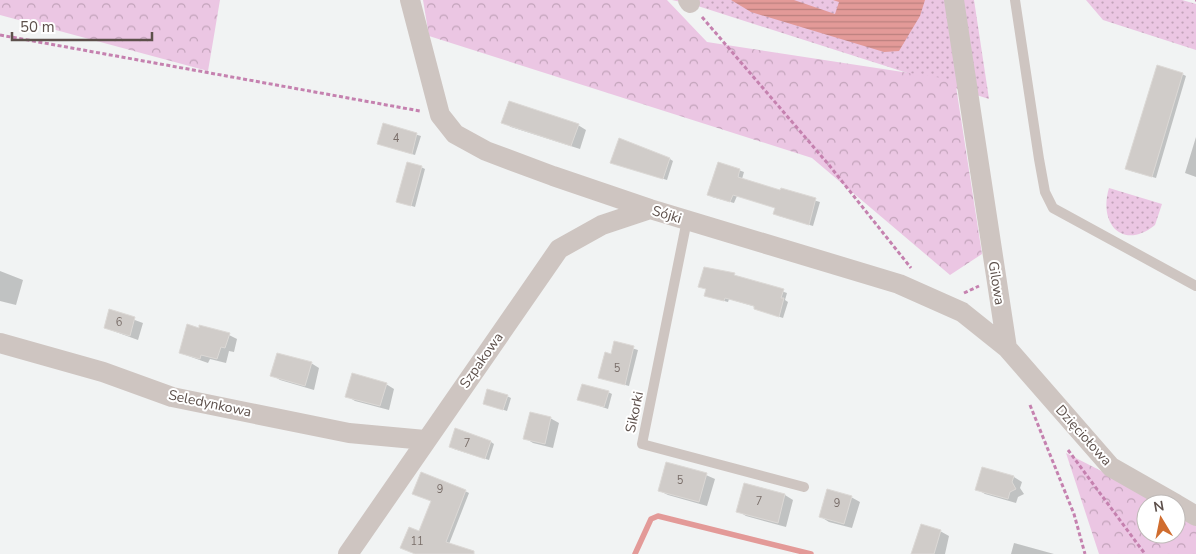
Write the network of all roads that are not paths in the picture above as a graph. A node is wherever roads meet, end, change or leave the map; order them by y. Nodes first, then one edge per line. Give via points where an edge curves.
1 (410, 0) edge
2 (954, 0) edge
3 (1015, 0) edge
4 (650, 209) junction
5 (687, 220) junction
6 (1196, 286) edge
7 (0, 343) edge
8 (1007, 348) junction
9 (425, 440) junction
10 (804, 487) dead end
11 (1159, 494) edge
12 (348, 554) edge

1 - 4 street, Sójki via 440,115 455,134 486,151
2 - 8 street, Gilowa
3 - 6 lane via 1045,192 1053,208
4 - 5 street, Sójki
4 - 9 street, Szpakowa via 602,225 560,249
5 - 8 street, Sójki via 899,284 962,312
5 - 10 lane, Sikorki via 642,444
7 - 9 street, Seledynkowa via 103,372 172,397 349,434
8 - 11 street, Dzięciołowa via 1111,466
9 - 12 street, Szpakowa

